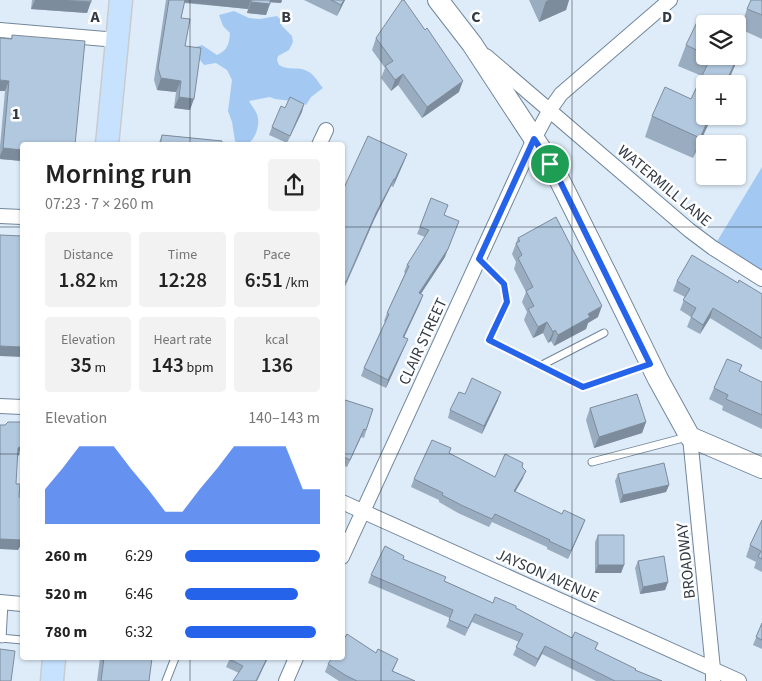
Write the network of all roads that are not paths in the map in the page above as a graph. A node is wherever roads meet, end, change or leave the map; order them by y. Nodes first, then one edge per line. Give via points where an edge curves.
1 (121, 0) edge
2 (438, 0) edge
3 (670, 0) edge
4 (0, 30) edge
5 (117, 40) junction
6 (472, 44) junction
7 (549, 111) junction
8 (326, 130) dead end
9 (534, 139) junction
10 (107, 142) edge
11 (321, 142) edge
12 (0, 216) edge
13 (20, 217) edge
14 (479, 259) junction
15 (762, 279) edge
16 (604, 333) dead end
17 (650, 364) junction
18 (540, 366) junction
19 (0, 406) edge
20 (20, 407) edge
21 (690, 437) junction
22 (592, 462) dead end
23 (762, 468) edge
24 (345, 503) edge
25 (364, 511) junction
26 (345, 551) edge
27 (2, 602) edge
28 (20, 604) edge
29 (1, 638) edge
30 (20, 640) edge
31 (54, 660) edge
32 (175, 660) edge
33 (295, 660) edge
34 (713, 675) edge
35 (52, 681) edge
36 (166, 681) edge
37 (286, 681) edge
38 (740, 681) edge

1 - 5 main road
2 - 6 main road
3 - 7 street, CLAIR STREET via 561,94
4 - 5 street
5 - 10 main road
6 - 7 street, WATERMILL LANE
6 - 9 main road
7 - 9 street, CLAIR STREET
7 - 15 street, WATERMILL LANE via 689,230
8 - 11 street
9 - 14 street, CLAIR STREET
9 - 17 main road via 554,169
12 - 13 street
14 - 18 lane via 504,284 507,302 489,340
14 - 25 street, CLAIR STREET
16 - 18 lane
17 - 18 lane via 583,387
17 - 21 main road
19 - 20 street
21 - 22 lane
21 - 23 main road
21 - 34 street, BROADWAY
24 - 25 street, JAYSON AVENUE
25 - 26 street, CLAIR STREET
25 - 34 street, JAYSON AVENUE
27 - 28 street
27 - 29 lane
29 - 30 lane
31 - 35 main road
32 - 36 lane
33 - 37 street
34 - 38 street, JAYSON AVENUE

